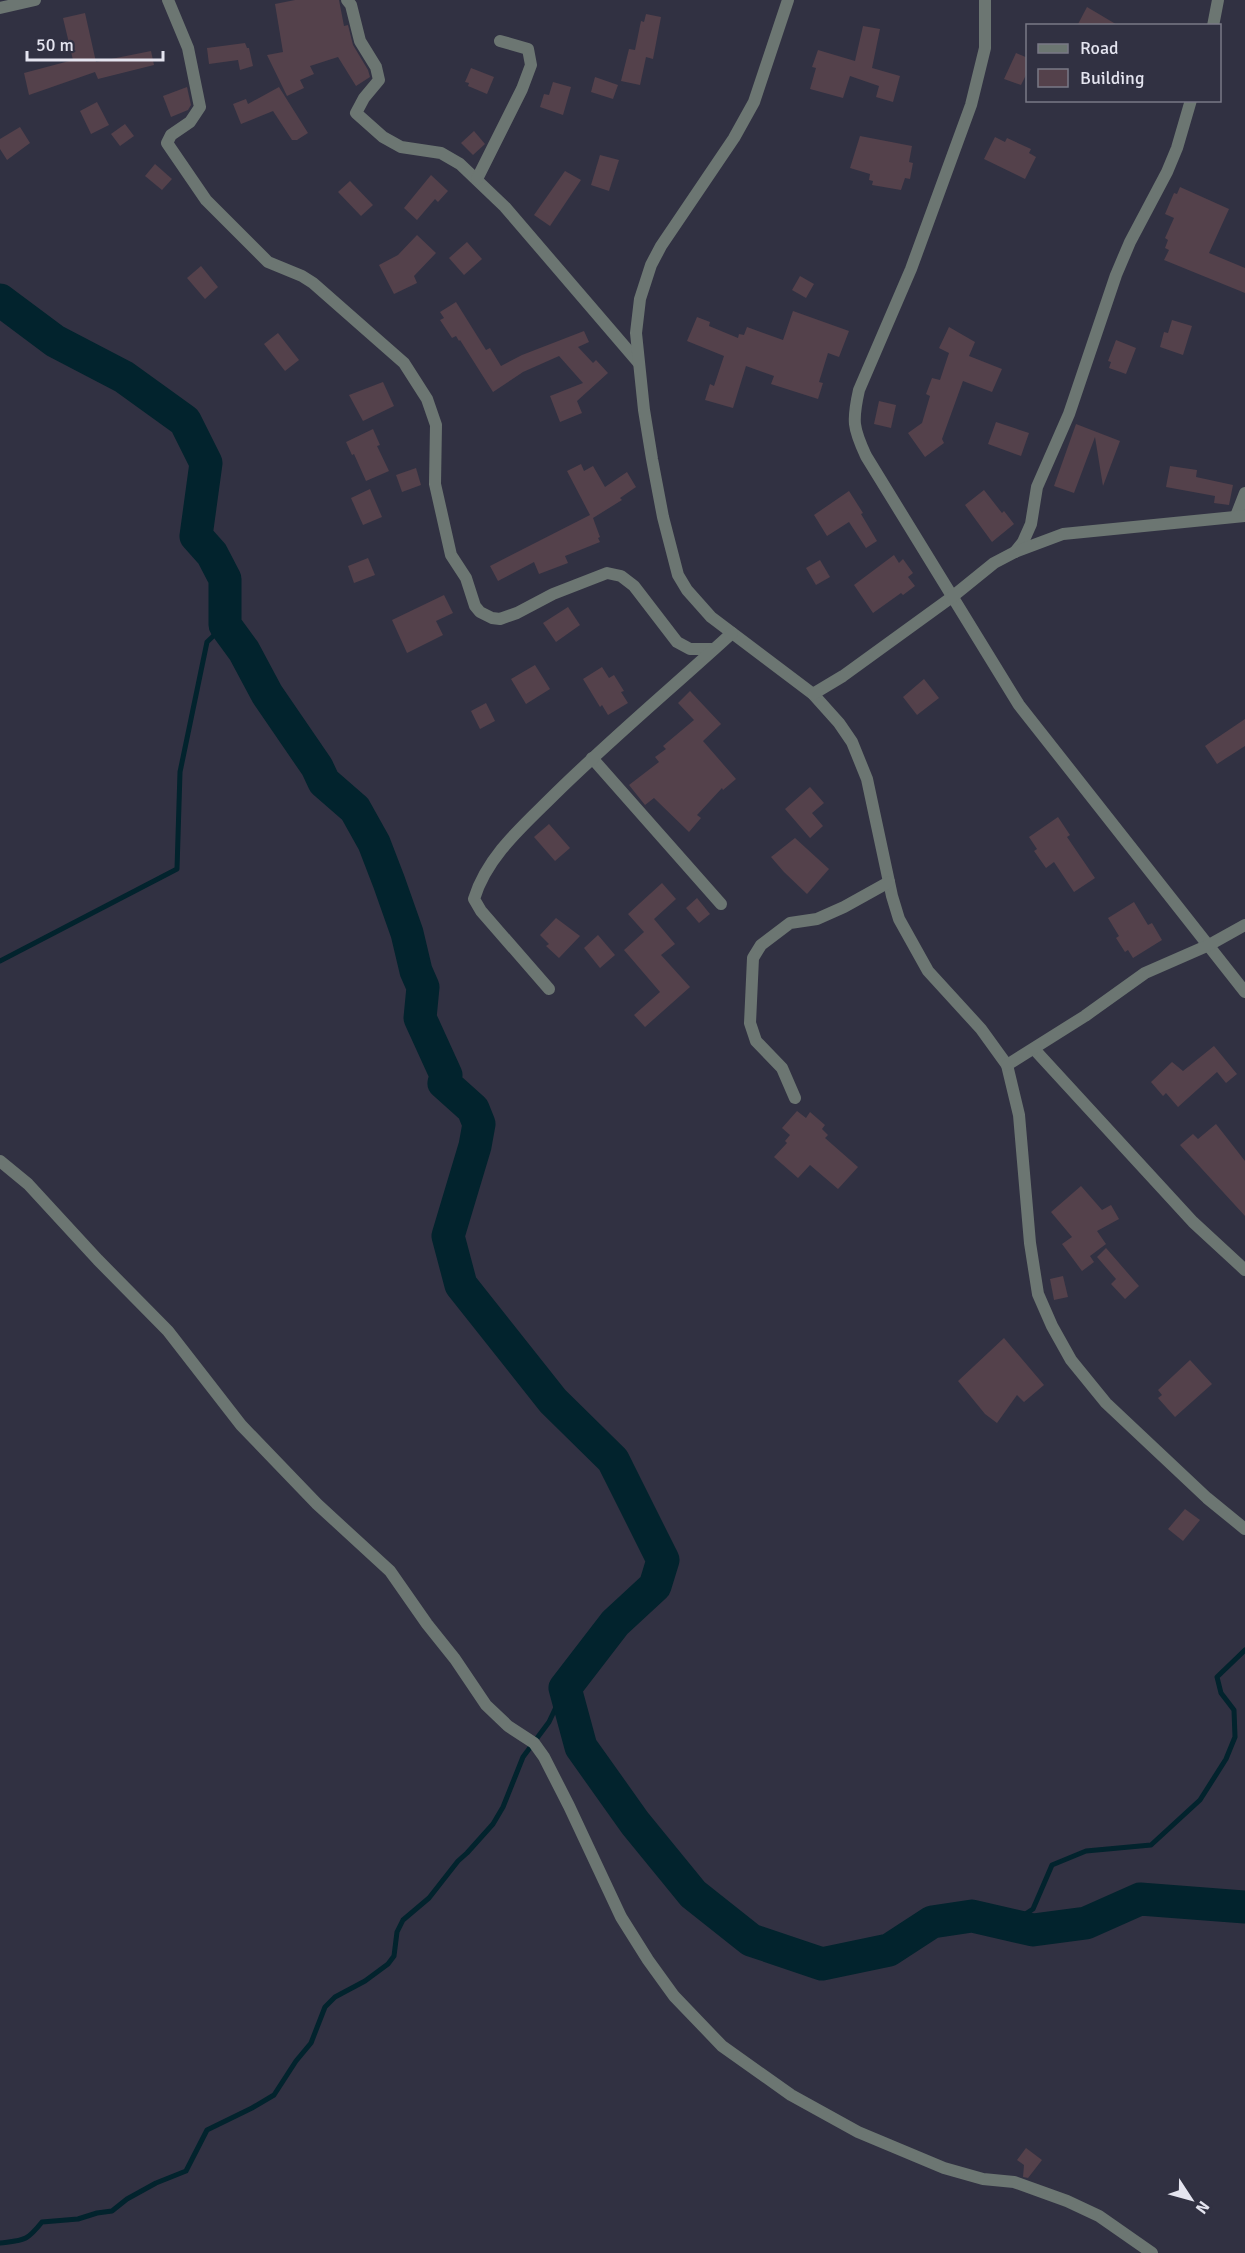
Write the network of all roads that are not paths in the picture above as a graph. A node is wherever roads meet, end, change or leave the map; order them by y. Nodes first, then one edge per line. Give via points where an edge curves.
1 (35, 0) edge
2 (168, 0) edge
3 (347, 0) edge
4 (788, 0) edge
5 (985, 0) edge
6 (1218, 0) edge
7 (0, 8) edge
8 (1213, 24) edge
9 (500, 41) dead end
10 (1190, 102) edge
11 (477, 179) junction
12 (638, 362) junction
13 (1245, 494) edge
14 (1241, 516) edge
15 (1015, 552) junction
16 (952, 597) junction
17 (732, 633) junction
18 (714, 649) junction
19 (813, 694) junction
20 (592, 758) junction
21 (889, 882) junction
22 (721, 904) dead end
23 (1245, 925) edge
24 (1209, 945) junction
25 (549, 989) dead end
26 (1245, 992) edge
27 (1034, 1049) junction
28 (1007, 1065) junction
29 (795, 1098) dead end
30 (0, 1161) edge
31 (1245, 1270) edge
32 (1245, 1529) edge
33 (1152, 2253) edge

1 - 7 street
2 - 18 street via 188,48 200,107 167,143 206,200 268,262 314,284 404,363 427,399 436,425 435,484 452,555 475,606 485,616 500,619 607,573 621,576 634,586 677,642 690,649
3 - 11 street via 360,41 379,80 356,112 383,137 401,147 441,153
4 - 12 street via 754,102 735,138 651,265 640,299
5 - 16 street via 985,48 971,105 854,411 854,431 866,456
6 - 8 street
9 - 11 street via 528,49 531,64
10 - 15 street via 1167,172 1116,275 1069,414 1037,487 1031,524
11 - 12 street
12 - 17 street via 652,459 676,568 687,590
13 - 14 street
14 - 15 street via 1063,534
15 - 16 street via 994,563
16 - 19 street
16 - 24 street via 1041,735
17 - 18 street
17 - 19 street
18 - 20 street
19 - 21 street via 840,723 861,762
20 - 22 street
20 - 25 street via 506,842 477,886 474,899
21 - 28 street via 899,919 928,971 981,1029
21 - 29 street via 817,919 790,923 761,945 753,958 750,1023 756,1041 782,1068
23 - 24 street
24 - 26 street
24 - 27 street via 1145,973
27 - 28 street
27 - 31 street via 1193,1222
28 - 32 street via 1019,1115 1038,1294 1052,1326 1071,1360 1106,1403
30 - 33 street via 42,1198 168,1331 241,1425 317,1504 390,1571 486,1705 507,1726 534,1743 569,1806 621,1917 674,1996 722,2046 791,2096 858,2132 944,2168 983,2179 1014,2182 1066,2201 1099,2216

